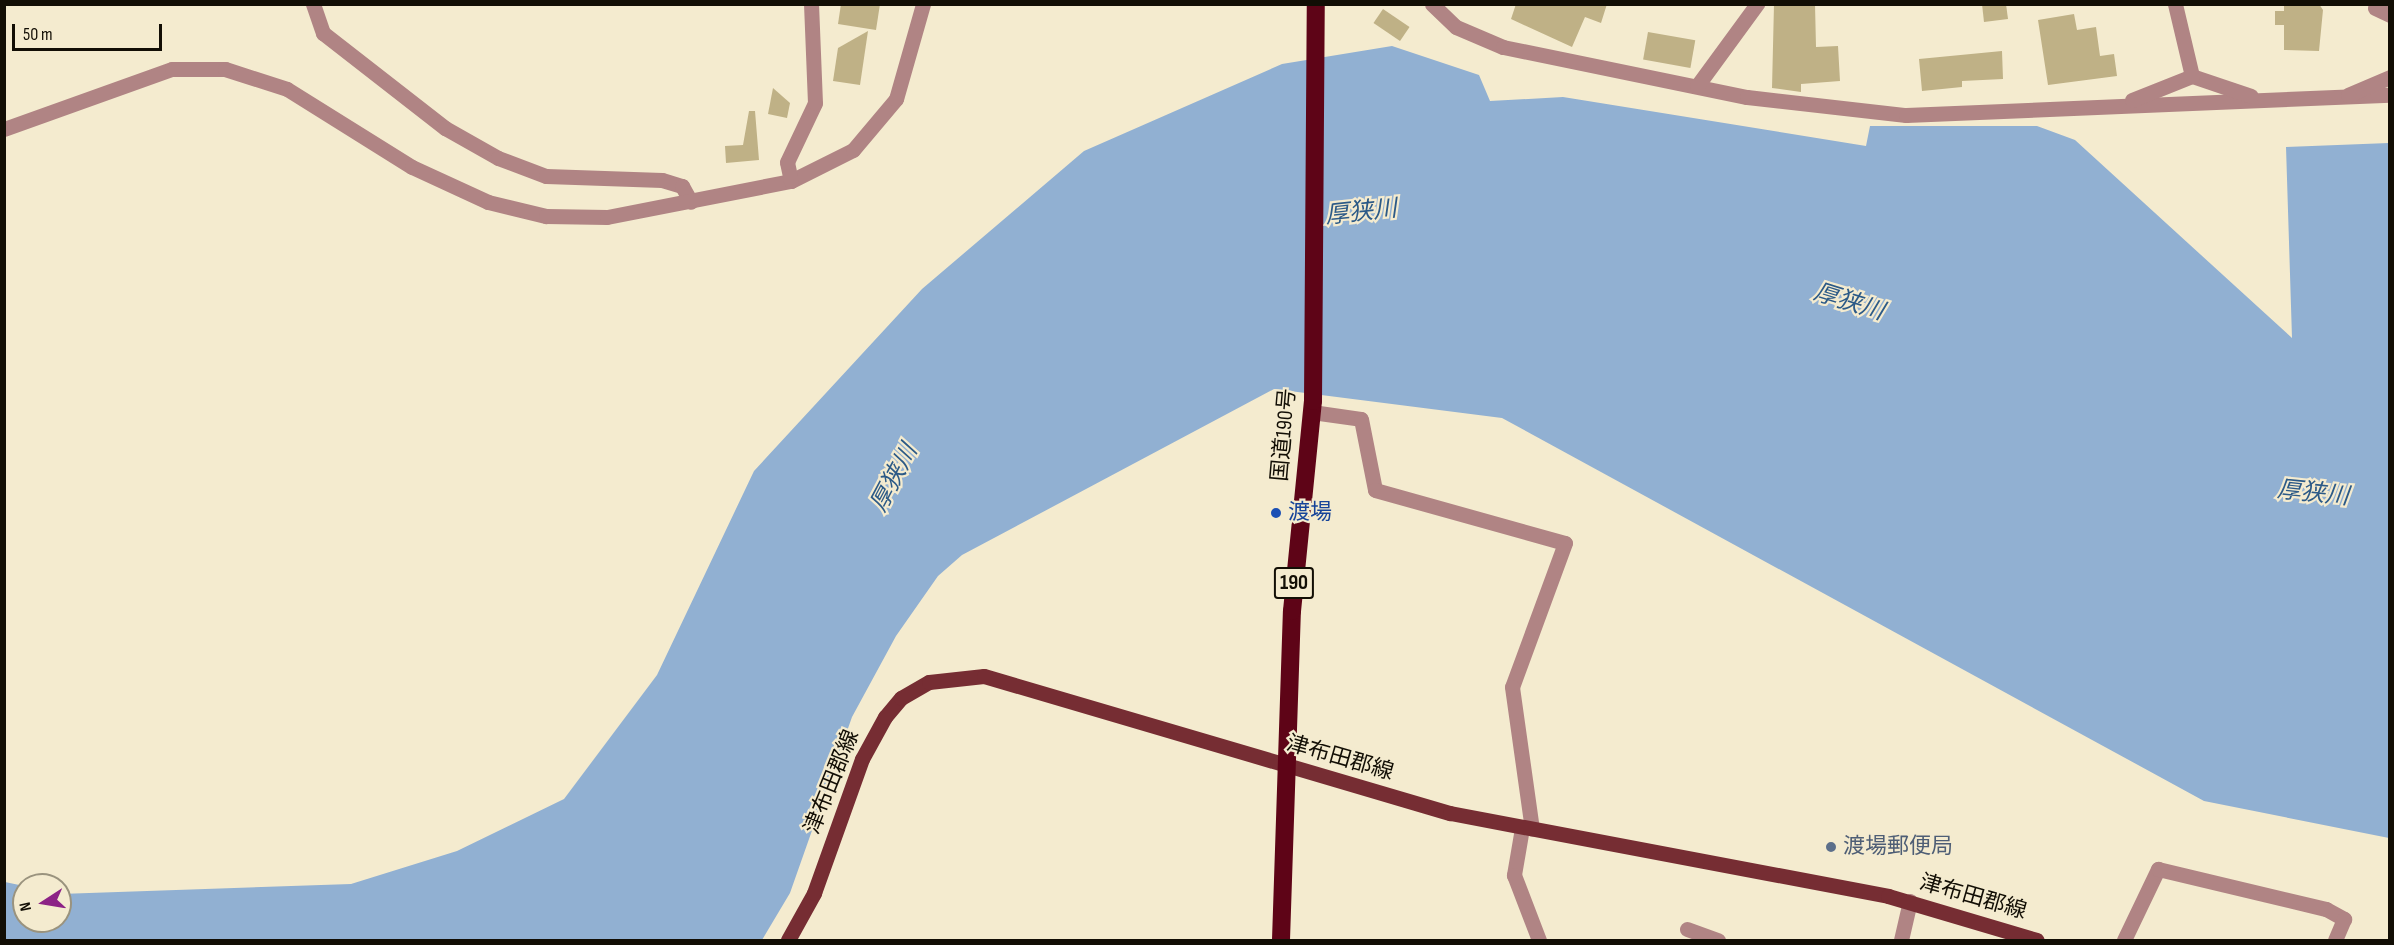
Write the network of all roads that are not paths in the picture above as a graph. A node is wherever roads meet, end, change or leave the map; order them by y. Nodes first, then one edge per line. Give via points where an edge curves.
1 (313, 4) edge
2 (811, 4) edge
3 (923, 4) edge
4 (1432, 4) edge
5 (1756, 4) edge
6 (2175, 4) edge
7 (2375, 8) dead end
8 (1316, 11) edge
9 (2390, 15) edge
10 (2192, 76) junction
11 (2390, 77) edge
12 (1697, 86) junction
13 (2390, 95) edge
14 (2252, 97) junction
15 (2345, 97) junction
16 (2124, 104) junction
17 (4, 129) edge
18 (791, 181) junction
19 (690, 202) junction
20 (1312, 407) junction
21 (1283, 766) junction
22 (1527, 828) junction
23 (1910, 901) junction
24 (1687, 929) dead end
25 (788, 940) edge
26 (1281, 940) edge
27 (1539, 940) edge
28 (1718, 940) edge
29 (1901, 940) edge
30 (2037, 940) edge
31 (2124, 940) edge
32 (2335, 940) edge

1 - 19 street via 323,33 445,128 498,158 546,176 662,180 682,186
2 - 18 street via 815,103 787,162
3 - 18 street via 896,99 873,133 853,150
4 - 12 street via 1456,27 1503,47
5 - 12 street
6 - 10 street
7 - 9 street
8 - 20 highway, 国道190号 / 190
10 - 14 street
10 - 16 street
11 - 15 street
12 - 16 street via 1747,97 1906,115
13 - 15 street
14 - 15 street
14 - 16 street
17 - 19 street via 172,69 225,69 287,89 412,167 488,202 546,216 606,218
18 - 19 street
20 - 21 highway, 国道190号 / 190 via 1292,611
20 - 22 street via 1362,419 1375,490 1564,543 1512,687
21 - 22 main road, 津布田郡線
21 - 25 main road, 津布田郡線 via 984,675 929,682 901,698 873,738 814,893
21 - 26 highway, 国道190号 / 190
22 - 23 main road, 津布田郡線
22 - 27 street via 1514,875
23 - 29 street
23 - 30 main road, 津布田郡線
24 - 28 street
31 - 32 street via 2158,869 2326,909 2344,919

